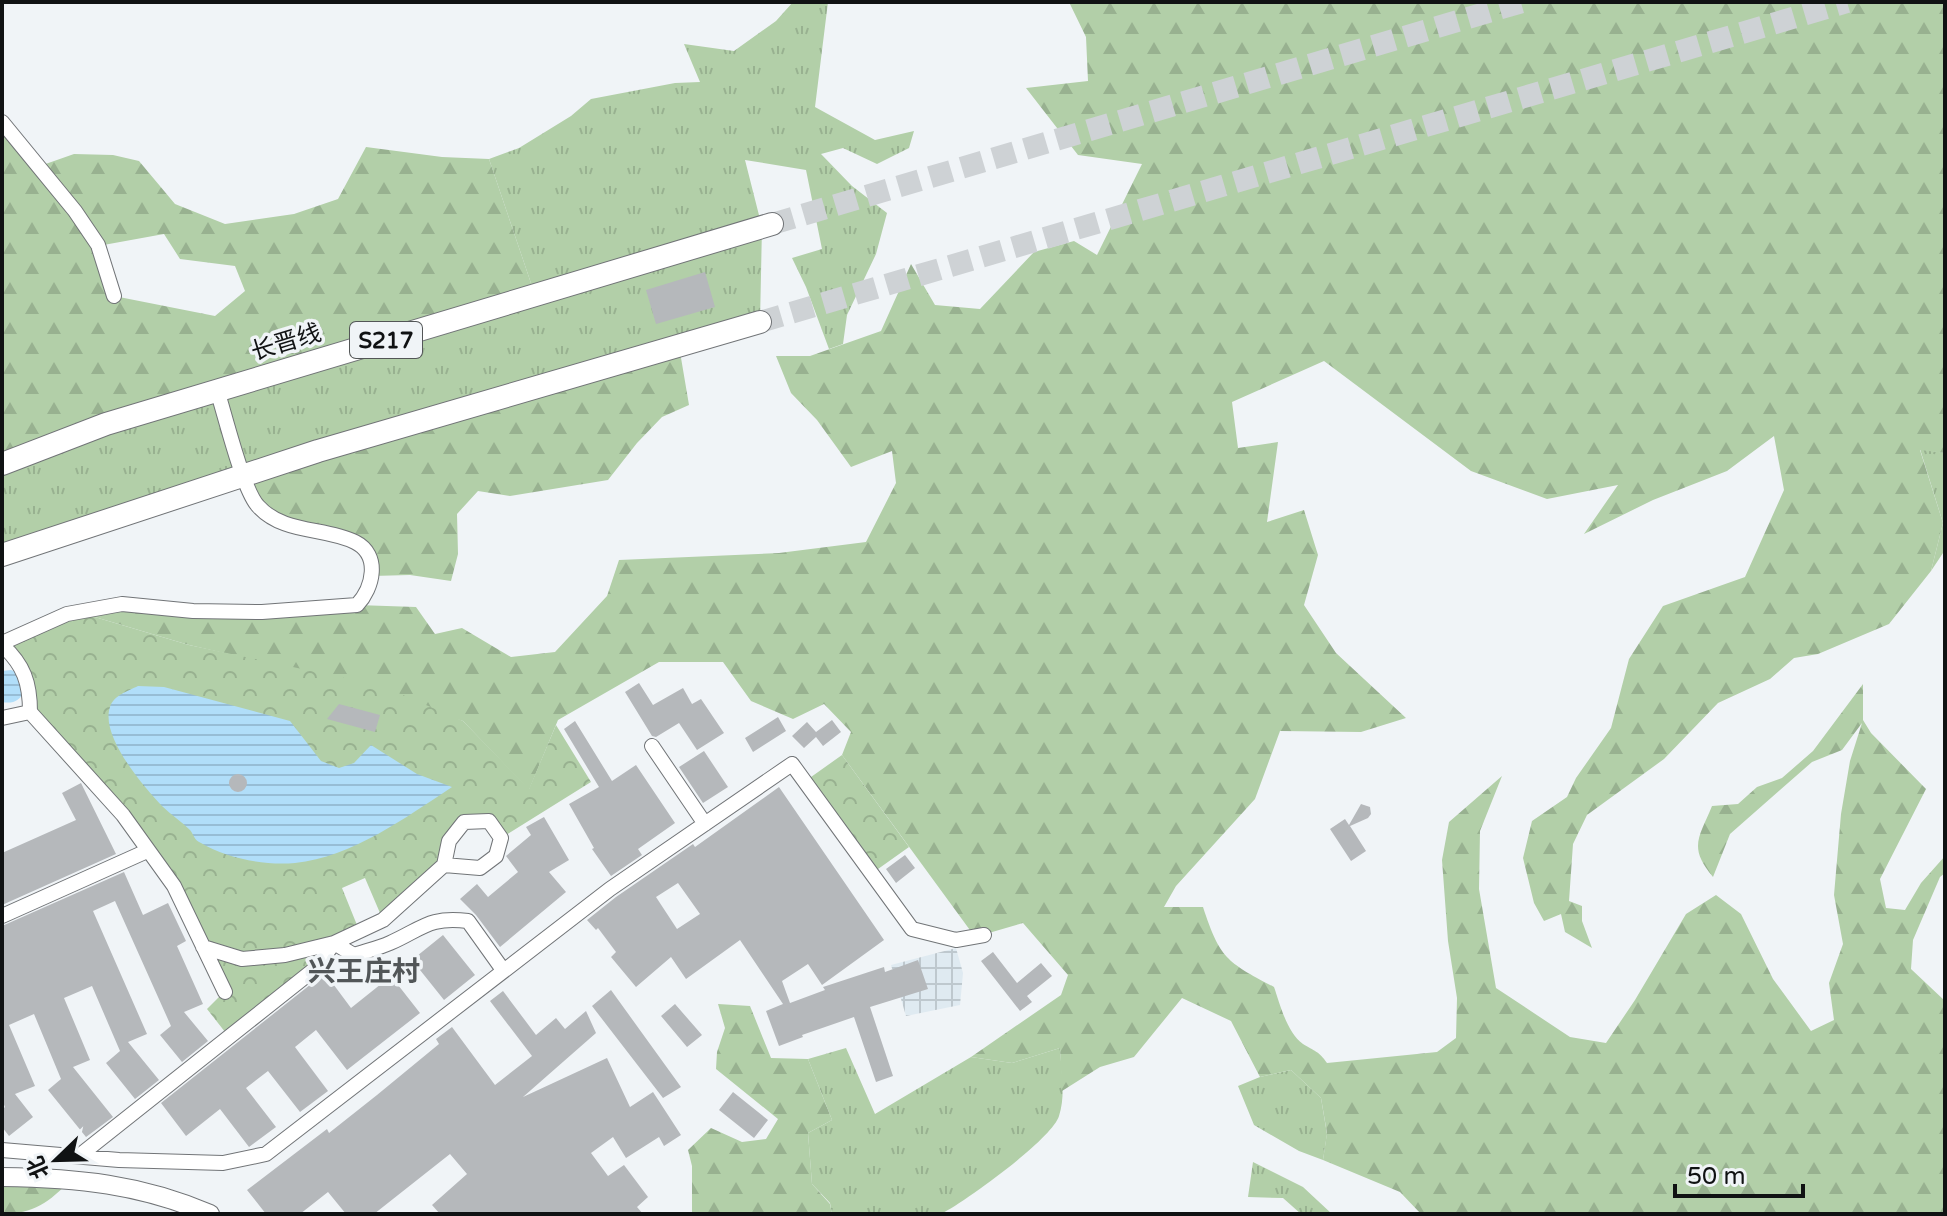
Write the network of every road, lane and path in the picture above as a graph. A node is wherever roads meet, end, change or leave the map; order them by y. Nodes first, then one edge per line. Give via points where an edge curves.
1 (2, 122) edge
2 (772, 224) tunnel mouth
3 (114, 296) dead end
4 (760, 322) tunnel mouth
5 (217, 390) junction
6 (2, 464) edge
7 (244, 475) junction
8 (2, 555) edge
9 (2, 644) edge
10 (30, 712) junction
11 (2, 718) edge
12 (652, 746) dead end
13 (705, 824) junction
14 (147, 851) junction
15 (444, 865) dead end
16 (2, 916) edge
17 (984, 935) dead end
18 (334, 943) junction
19 (203, 947) junction
20 (503, 970) junction
21 (225, 992) dead end
22 (2, 1150) edge
23 (79, 1156) junction
24 (2, 1177) edge
25 (210, 1214) edge

1 - 3 street via 98,245
2 - 5 main road, 长晋线 / S217
4 - 7 main road
5 - 6 main road, 长晋线 / S217
5 - 7 street
7 - 8 main road
7 - 9 street via 258,507 299,528 356,543 370,557 372,576 357,605 262,612 122,604 67,614
9 - 10 street via 29,681
10 - 11 street
10 - 14 street via 123,815
12 - 13 street
13 - 17 street via 792,764 912,929 956,940
13 - 20 street
14 - 16 street
14 - 19 street via 174,886
15 - 18 street via 383,920
18 - 19 street via 242,959
18 - 20 street via 354,955 446,918 468,921
18 - 23 street via 316,968
19 - 21 street
20 - 23 street via 266,1154 223,1163
22 - 23 street
24 - 25 street via 109,1183

